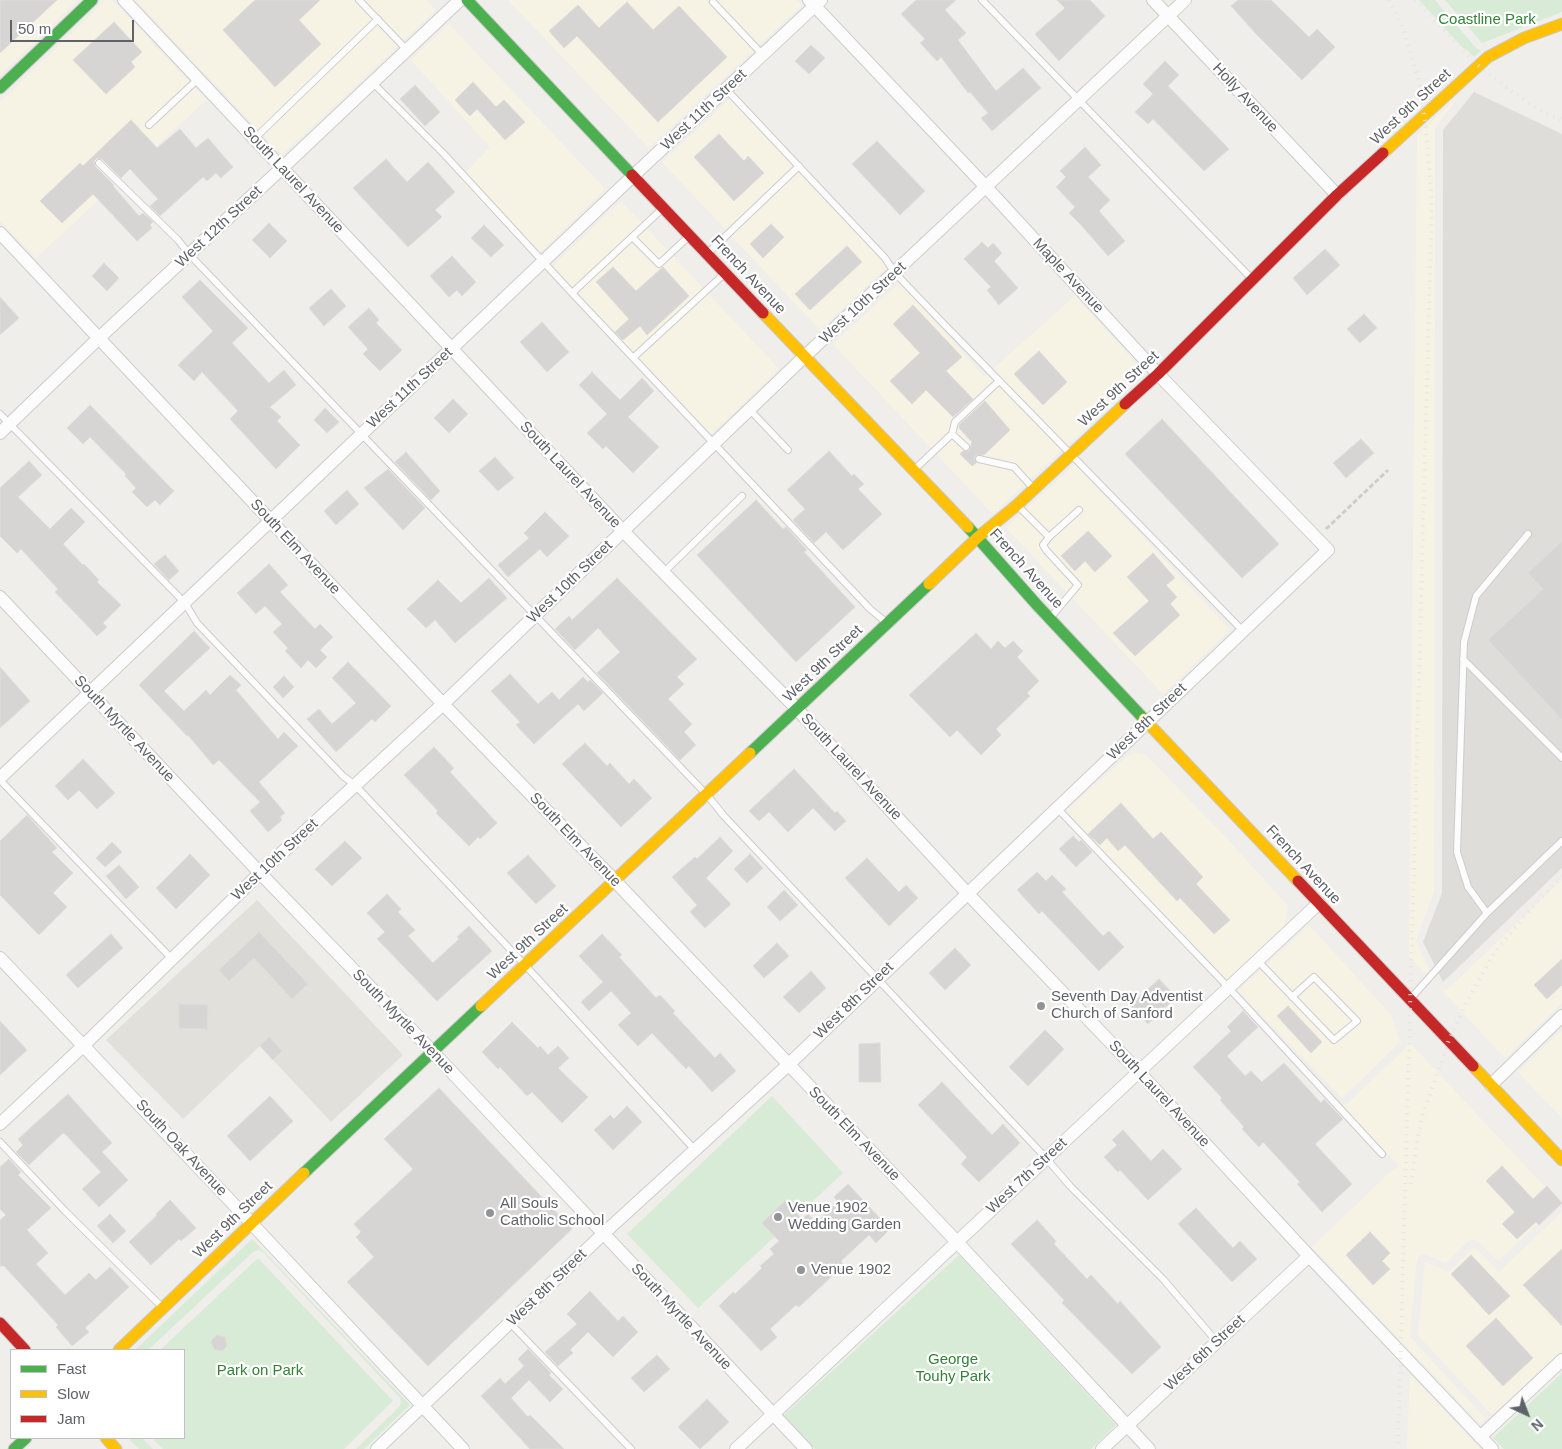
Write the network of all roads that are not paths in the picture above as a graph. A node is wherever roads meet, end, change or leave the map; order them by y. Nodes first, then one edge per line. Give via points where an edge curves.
1 (92, 0) edge
2 (124, 0) edge
3 (359, 0) edge
4 (460, 0) edge
5 (467, 0) edge
6 (982, 0) edge
7 (1153, 0) edge
8 (1185, 0) edge
9 (713, 2) dead end
10 (815, 2) edge
11 (1168, 16) junction
12 (378, 19) junction
13 (1562, 24) edge
14 (407, 50) junction
15 (763, 55) junction
16 (198, 79) junction
17 (372, 83) junction
18 (0, 88) edge
19 (726, 90) junction
20 (1078, 100) junction
21 (149, 125) dead end
22 (254, 139) junction
23 (99, 163) dead end
24 (799, 166) junction
25 (282, 168) junction
26 (634, 176) junction
27 (986, 187) junction
28 (1337, 195) junction
29 (664, 208) junction
30 (0, 233) edge
31 (690, 236) junction
32 (632, 237) junction
33 (189, 254) junction
34 (707, 254) junction
35 (543, 262) junction
36 (725, 273) junction
37 (895, 273) junction
38 (1253, 280) junction
39 (572, 293) junction
40 (100, 337) junction
41 (451, 349) junction
42 (634, 357) junction
43 (804, 357) junction
44 (1158, 374) junction
45 (999, 381) junction
46 (750, 410) junction
47 (3, 424) edge
48 (361, 434) junction
49 (952, 434) junction
50 (715, 443) junction
51 (966, 447) dead end
52 (788, 450) dead end
53 (1071, 455) junction
54 (979, 459) dead end
55 (912, 471) junction
56 (1034, 489) junction
57 (742, 496) dead end
58 (1017, 504) junction
59 (1079, 510) dead end
60 (270, 521) junction
61 (624, 532) junction
62 (1528, 534) dead end
63 (978, 537) junction
64 (1049, 537) junction
65 (1328, 550) joint
66 (663, 573) junction
67 (0, 597) edge
68 (185, 603) junction
69 (536, 615) junction
70 (1050, 618) junction
71 (887, 623) junction
72 (1243, 631) junction
73 (1463, 659) junction
74 (91, 693) junction
75 (442, 704) junction
76 (797, 709) junction
77 (1148, 722) junction
78 (1562, 758) edge
79 (0, 779) edge
80 (355, 785) junction
81 (706, 795) junction
82 (1057, 808) junction
83 (1562, 841) edge
84 (260, 873) junction
85 (615, 881) junction
86 (967, 893) junction
87 (1319, 903) junction
88 (1487, 912) junction
89 (0, 958) edge
90 (172, 959) junction
91 (1257, 960) junction
92 (525, 965) junction
93 (878, 978) junction
94 (1228, 987) junction
95 (1292, 997) junction
96 (1410, 999) junction
97 (1562, 1016) edge
98 (84, 1046) junction
99 (432, 1051) junction
100 (788, 1065) junction
101 (1138, 1071) junction
102 (1491, 1085) junction
103 (0, 1124) edge
104 (0, 1142) edge
105 (695, 1150) junction
106 (1382, 1154) dead end
107 (1046, 1158) junction
108 (1562, 1160) edge
109 (252, 1223) junction
110 (603, 1234) junction
111 (957, 1242) junction
112 (1309, 1256) junction
113 (163, 1308) junction
114 (0, 1323) edge
115 (510, 1323) junction
116 (1217, 1342) junction
117 (24, 1349) edge
118 (120, 1349) edge
119 (1562, 1360) edge
120 (423, 1406) junction
121 (772, 1414) junction
122 (1126, 1426) junction
123 (1480, 1437) junction
124 (25, 1439) edge
125 (107, 1439) edge
126 (14, 1449) edge
127 (116, 1449) edge
128 (377, 1449) edge
129 (463, 1449) edge
130 (631, 1449) edge
131 (736, 1449) edge
132 (806, 1449) edge
133 (1102, 1449) edge
134 (1148, 1449) edge
135 (1492, 1449) edge

1 - 18 street
2 - 16 street, South Laurel Avenue
3 - 12 lane
4 - 14 street, West 12th Street
5 - 26 street, French Avenue
6 - 20 lane
7 - 11 street, Holly Avenue
8 - 11 street, West 10th Street
9 - 15 lane
10 - 15 street, West 11th Street
10 - 27 street, Maple Avenue
11 - 20 street, West 10th Street
11 - 28 street, Holly Avenue
12 - 14 lane
12 - 22 lane
13 - 28 street, West 9th Street via 1524,38 1488,57
14 - 17 street, West 12th Street
15 - 19 street, West 11th Street
16 - 21 lane
16 - 22 street, South Laurel Avenue
17 - 25 street, West 12th Street
17 - 35 lane via 443,153
19 - 24 lane
19 - 26 street, West 11th Street
20 - 27 street, West 10th Street
20 - 38 lane
22 - 25 street, South Laurel Avenue
23 - 33 lane
24 - 34 lane
24 - 37 lane via 885,258
25 - 33 street, West 12th Street
25 - 41 street, South Laurel Avenue
26 - 29 street, French Avenue
26 - 35 street, West 11th Street
27 - 37 street, West 10th Street
27 - 44 street, Maple Avenue
28 - 38 street, West 9th Street
29 - 31 street, French Avenue
29 - 32 lane
30 - 40 street, South Elm Avenue
31 - 32 lane via 659,264
31 - 34 street, French Avenue
32 - 39 lane
33 - 40 street, West 12th Street
33 - 48 lane
34 - 36 street, French Avenue
35 - 39 lane
35 - 41 street, West 11th Street
36 - 42 lane
36 - 43 street, French Avenue
37 - 43 street, West 10th Street
37 - 45 lane
38 - 44 street, West 9th Street
39 - 42 lane
40 - 47 street, West 12th Street
40 - 60 street, South Elm Avenue
41 - 48 street, West 11th Street
41 - 61 street, South Laurel Avenue
42 - 50 lane
43 - 46 street, West 10th Street
43 - 55 street, French Avenue
44 - 53 street, West 9th Street
44 - 65 street, Maple Avenue
45 - 49 lane via 955,422
45 - 53 lane
46 - 50 street, West 10th Street
46 - 52 lane
47 - 68 lane
48 - 60 street, West 11th Street
48 - 69 lane
49 - 51 lane
49 - 55 lane
50 - 61 street, West 10th Street
50 - 71 lane via 870,609
53 - 56 street, West 9th Street
53 - 72 lane
54 - 56 lane via 1014,467
55 - 63 street, French Avenue
56 - 58 street, West 9th Street
57 - 66 lane
58 - 63 street, West 9th Street
58 - 64 lane
59 - 64 lane
60 - 68 street, West 11th Street
60 - 75 street, South Elm Avenue
61 - 66 street, South Laurel Avenue
61 - 69 street, West 10th Street
62 - 73 lane via 1476,596
63 - 70 street, French Avenue
63 - 71 street, West 9th Street
64 - 70 lane via 1044,548 1078,585
65 - 72 street, West 8th Street
66 - 76 street, South Laurel Avenue
67 - 74 street, South Myrtle Avenue
68 - 74 street, West 11th Street
68 - 80 lane via 197,623
69 - 75 street, West 10th Street
69 - 81 lane
70 - 77 street, French Avenue
71 - 76 street, West 9th Street
72 - 77 street, West 8th Street
73 - 78 lane
73 - 88 lane via 1457,852 1468,887
74 - 79 street, West 11th Street
74 - 84 street, South Myrtle Avenue
75 - 80 street, West 10th Street
75 - 85 street, South Elm Avenue
76 - 81 street, West 9th Street
76 - 86 street, South Laurel Avenue
77 - 82 street, West 8th Street
77 - 87 street, French Avenue
79 - 90 lane
80 - 84 street, West 10th Street
80 - 92 lane
81 - 85 street, West 9th Street
81 - 93 lane
82 - 86 street, West 8th Street
82 - 94 lane
83 - 88 lane
84 - 90 street, West 10th Street
84 - 99 street, South Myrtle Avenue
85 - 92 street, West 9th Street
85 - 100 street, South Elm Avenue
86 - 93 street, West 8th Street
86 - 101 street, South Laurel Avenue
87 - 91 street, West 7th Street
87 - 96 street, French Avenue
88 - 96 lane
89 - 98 street, South Oak Avenue
90 - 98 street, West 10th Street
91 - 94 street, West 7th Street
91 - 95 lane
92 - 99 street, West 9th Street
92 - 105 lane
93 - 100 street, West 8th Street
93 - 107 lane
94 - 101 street, West 7th Street
94 - 106 lane
95 - 95 lane via 1334,1040 1356,1020 1314,977
96 - 102 street, French Avenue
97 - 102 street
98 - 103 street, West 10th Street
98 - 109 street, South Oak Avenue
99 - 109 street, West 9th Street
99 - 110 street, South Myrtle Avenue
100 - 105 street, West 8th Street
100 - 111 street, South Elm Avenue
101 - 107 street, West 7th Street
101 - 112 street, South Laurel Avenue
102 - 108 street, French Avenue
104 - 113 lane
105 - 110 street, West 8th Street
107 - 111 street, West 7th Street
107 - 116 lane via 1162,1279
109 - 113 street, West 9th Street
109 - 120 street, South Oak Avenue
110 - 115 street, West 8th Street
110 - 121 street, South Myrtle Avenue
111 - 121 street, West 7th Street
111 - 122 street, South Elm Avenue
112 - 116 street, West 6th Street
112 - 123 street, South Laurel Avenue
113 - 118 street, West 9th Street
114 - 117 street
115 - 120 street, West 8th Street
115 - 130 lane
116 - 122 street, West 6th Street
119 - 123 street
120 - 128 street, West 8th Street
120 - 129 street, South Oak Avenue
121 - 131 street, West 7th Street
121 - 132 street, South Myrtle Avenue
122 - 133 street, West 6th Street
122 - 134 street, South Elm Avenue
123 - 135 street, South Laurel Avenue
124 - 126 street
125 - 127 street

